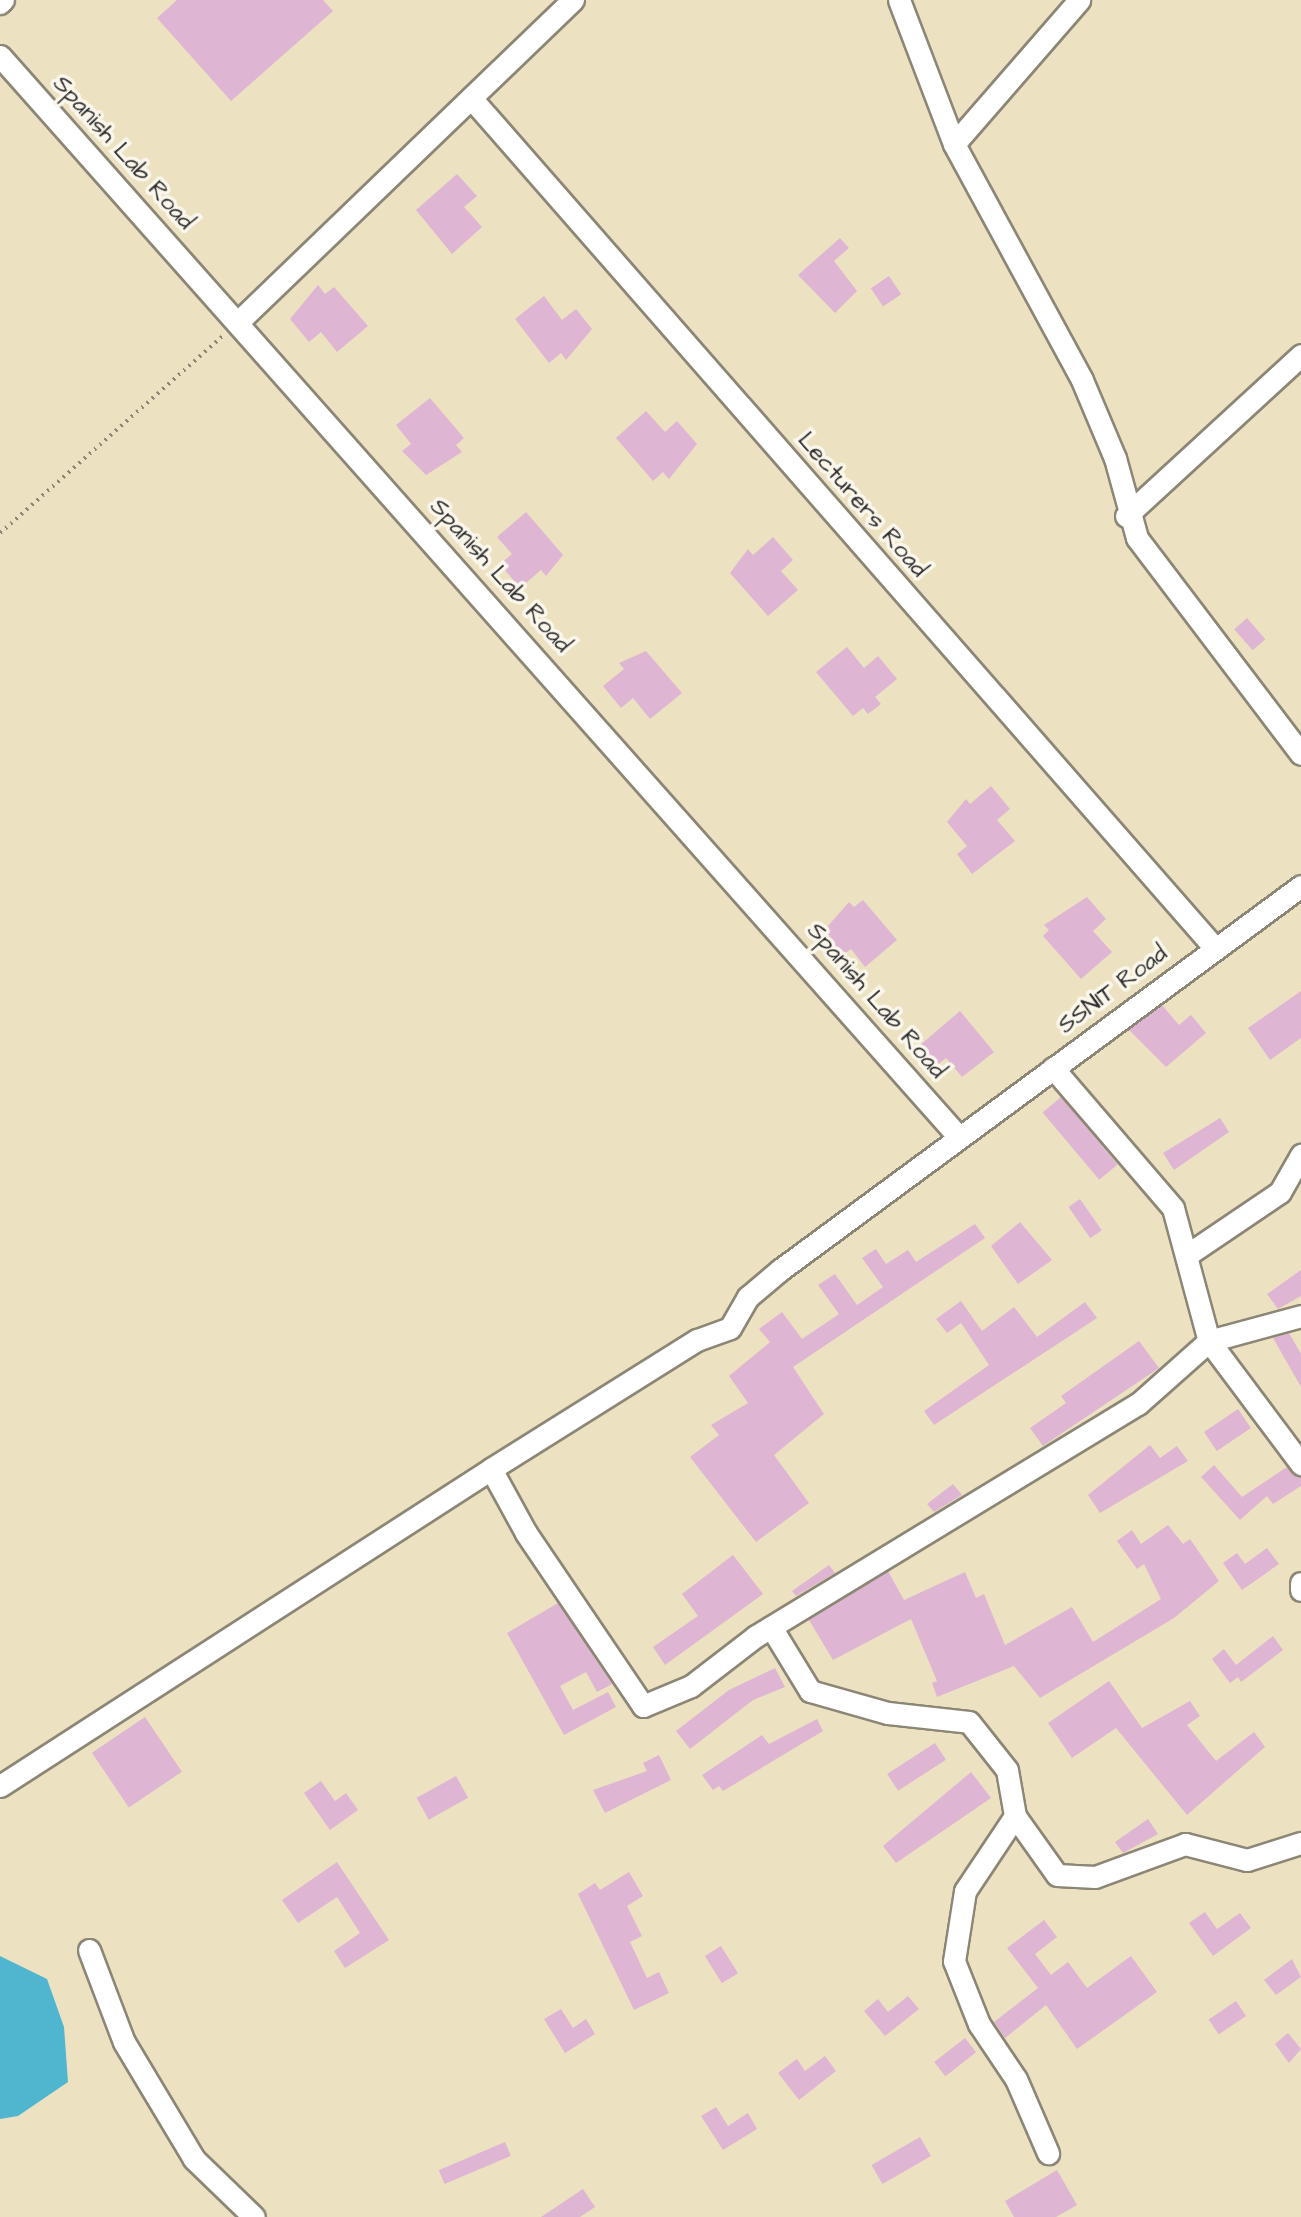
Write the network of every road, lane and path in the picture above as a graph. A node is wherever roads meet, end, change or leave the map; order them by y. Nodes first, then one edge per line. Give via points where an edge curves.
1 (573, 0) edge
2 (899, 0) edge
3 (1079, 0) edge
4 (0, 56) edge
5 (471, 98) junction
6 (954, 144) junction
7 (239, 322) junction
8 (1301, 355) edge
9 (1126, 516) junction
10 (0, 533) edge
11 (1301, 754) edge
12 (1301, 886) edge
13 (1214, 947) junction
14 (1053, 1068) junction
15 (957, 1136) junction
16 (1301, 1155) edge
17 (1187, 1255) junction
18 (1301, 1316) edge
19 (1209, 1341) junction
20 (1301, 1464) edge
21 (491, 1469) junction
22 (1301, 1583) edge
23 (1301, 1590) edge
24 (771, 1628) junction
25 (0, 1786) edge
26 (1015, 1816) junction
27 (1301, 1843) edge
28 (89, 1950) dead end
29 (1048, 2153) dead end
30 (254, 2217) edge

1 - 5 street
2 - 6 street
3 - 6 street
4 - 7 street, Spanish Lab Road
5 - 7 street
5 - 13 street, Lecturers Road
6 - 9 street via 1082,380 1115,458
7 - 10 path
7 - 15 street, Spanish Lab Road
8 - 9 street
9 - 11 street
12 - 13 street, SSNIT Road
13 - 14 street, SSNIT Road
14 - 15 street, SSNIT Road
14 - 17 street via 1172,1208
15 - 21 street, SSNIT Road via 748,1297 730,1328 697,1340
16 - 17 street via 1280,1192
17 - 19 street
18 - 19 street
19 - 20 street
19 - 24 street via 1138,1404
21 - 24 street via 526,1533 643,1706 691,1686
21 - 25 street, SSNIT Road
22 - 23 street
24 - 26 street via 810,1690 888,1713 969,1721 1007,1770
26 - 27 street via 1057,1875 1095,1877 1185,1844 1247,1860
26 - 29 street via 965,1891 954,1961 979,2024 1016,2079
28 - 30 street via 124,2042 194,2159

